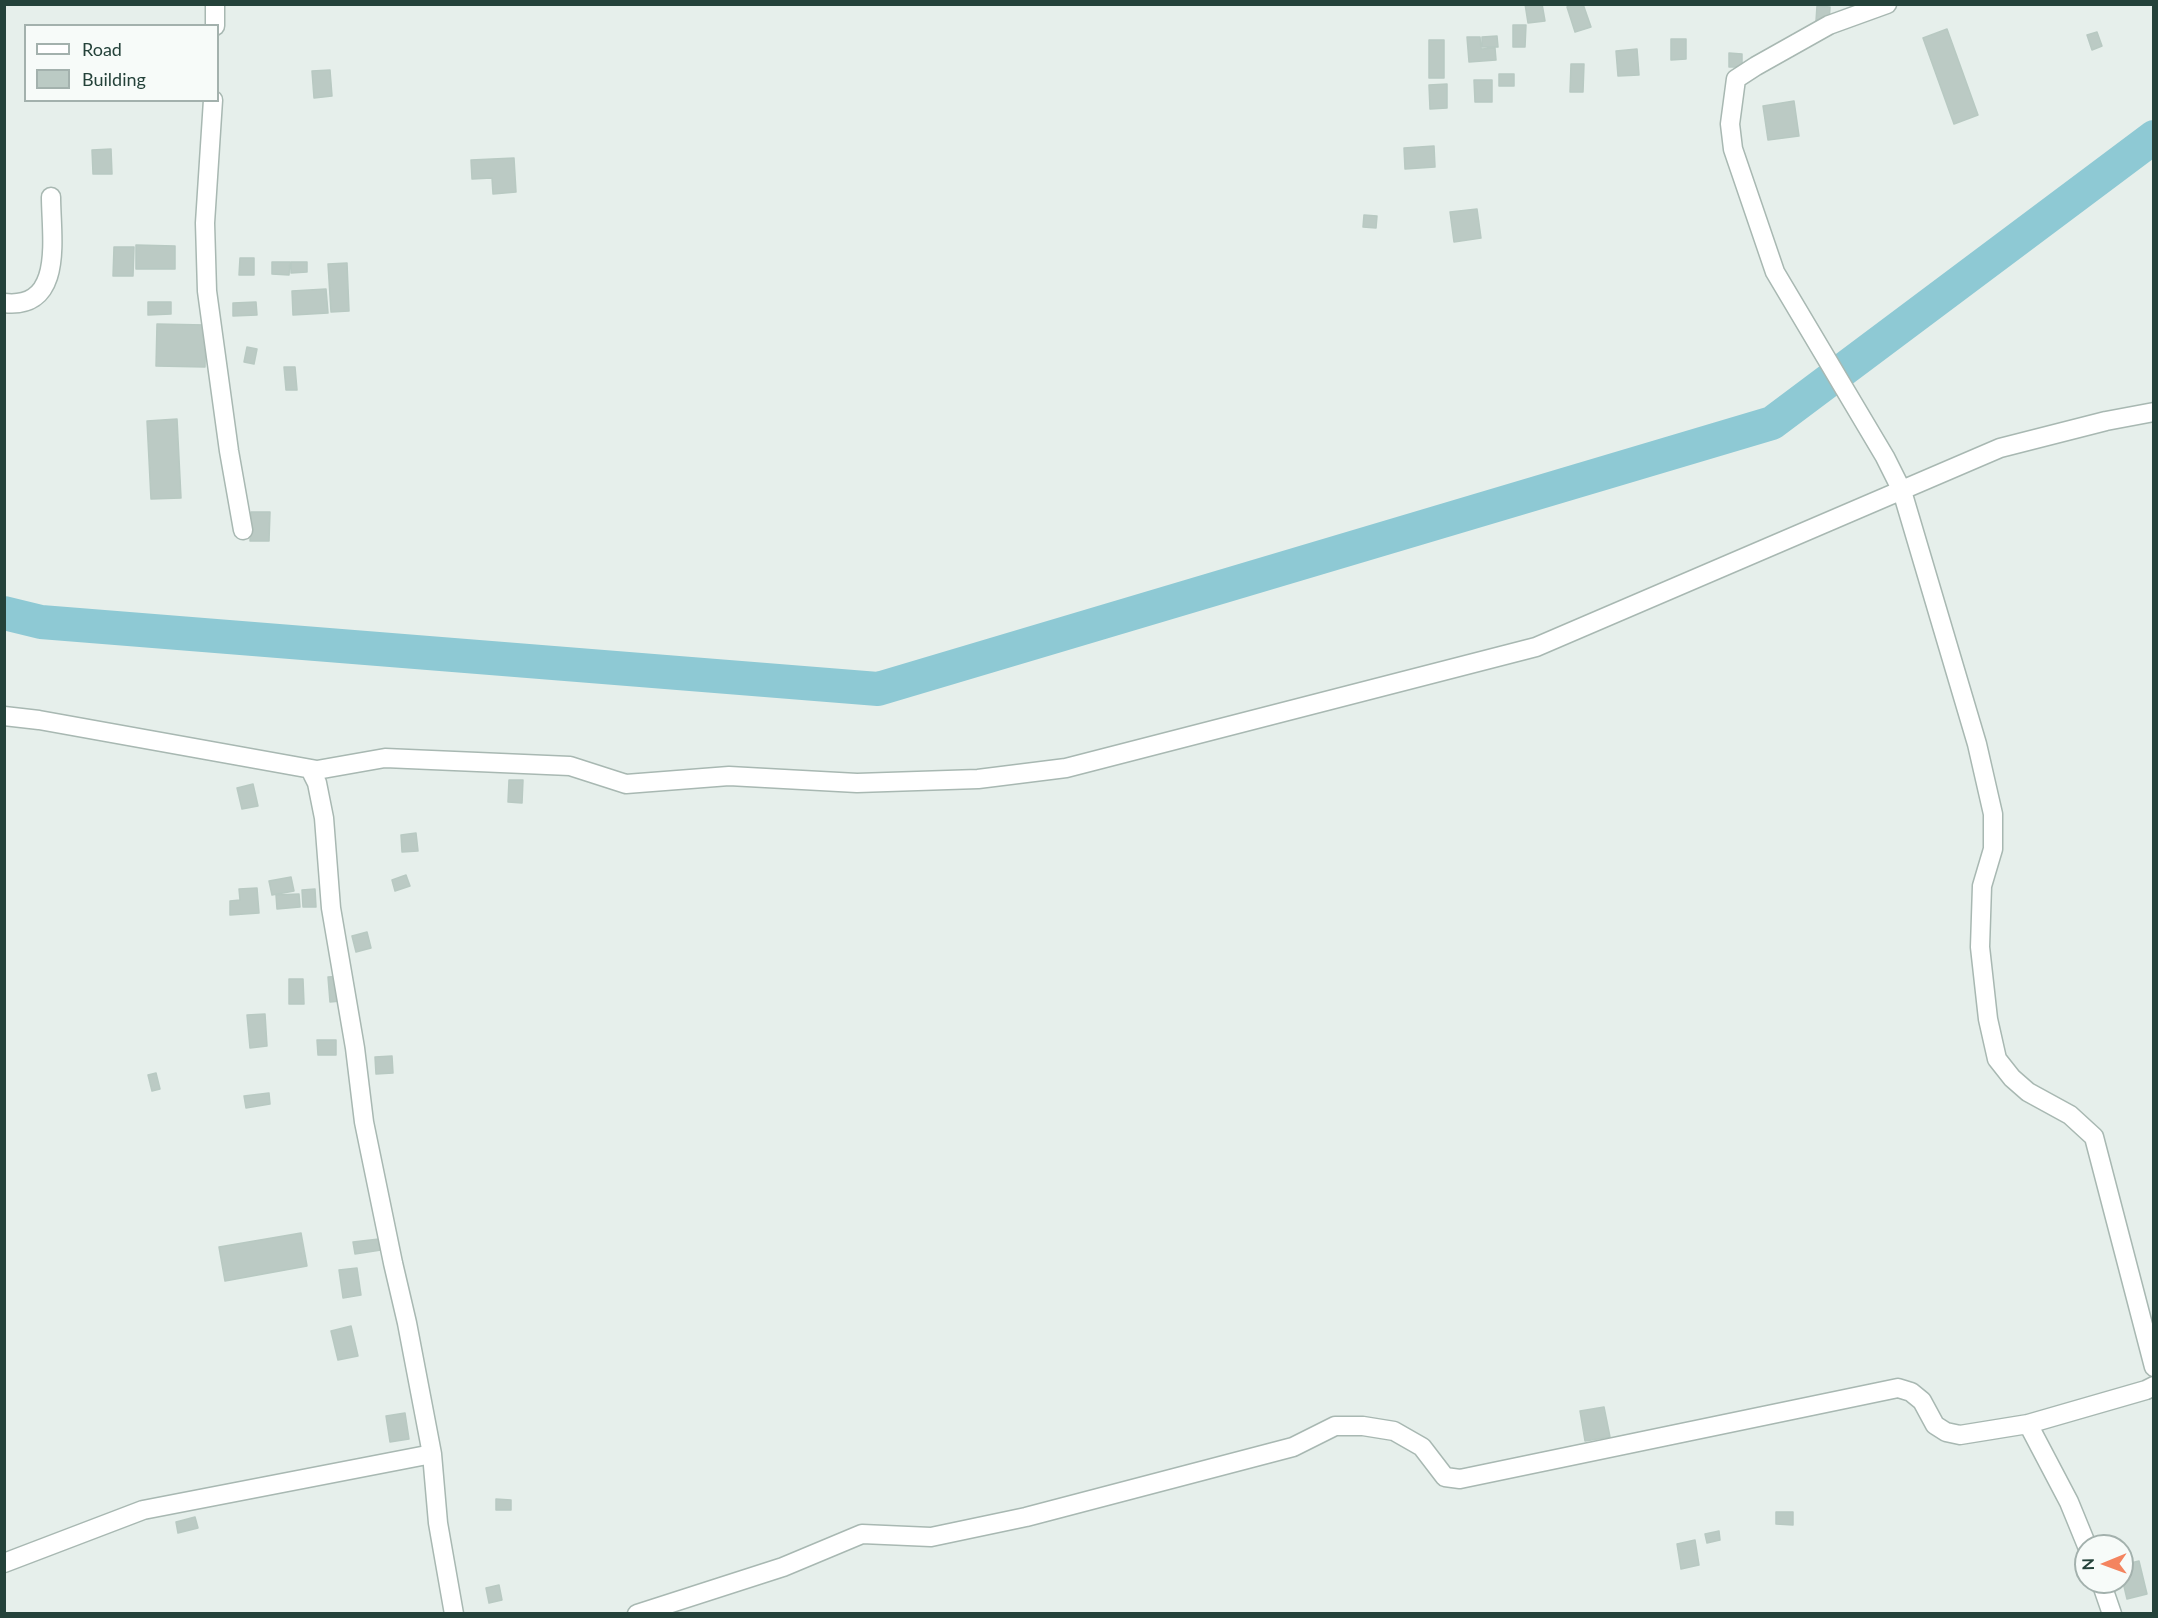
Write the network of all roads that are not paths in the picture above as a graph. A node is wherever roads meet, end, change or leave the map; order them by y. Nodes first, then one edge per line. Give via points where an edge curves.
1 (214, 4) edge
2 (1887, 4) edge
3 (215, 24) edge
4 (213, 102) edge
5 (51, 197) dead end
6 (4, 303) edge
7 (2154, 412) edge
8 (1902, 491) junction
9 (243, 530) dead end
10 (4, 716) edge
11 (310, 769) junction
12 (2154, 1367) edge
13 (2154, 1386) edge
14 (2028, 1424) junction
15 (432, 1454) junction
16 (2081, 1534) edge
17 (4, 1563) edge
18 (2105, 1594) edge
19 (454, 1614) edge
20 (637, 1614) edge
21 (2112, 1614) edge

1 - 3 street
2 - 8 street via 1829,25 1736,80 1730,124 1733,149 1775,272
4 - 9 street via 205,223 207,291
5 - 6 street via 51,268 45,286 29,302
7 - 8 street via 2000,448
8 - 11 street via 1536,647 1066,768 978,779 857,783 729,776 626,784 570,766 386,758
8 - 12 street via 1977,744 1993,814 1993,849 1982,886 1980,947 1997,1059 2028,1092 2070,1115 2094,1137
10 - 11 street
11 - 15 street via 324,818 331,908 364,1122
13 - 14 street
14 - 16 street
14 - 20 street via 1960,1435 1946,1432 1935,1425 1922,1401 1898,1388 1460,1479 1445,1477 1422,1447 1394,1431 1335,1426 1293,1447 1026,1517 932,1537 862,1534 783,1567
15 - 17 street via 143,1510
15 - 19 street via 438,1523
18 - 21 street

